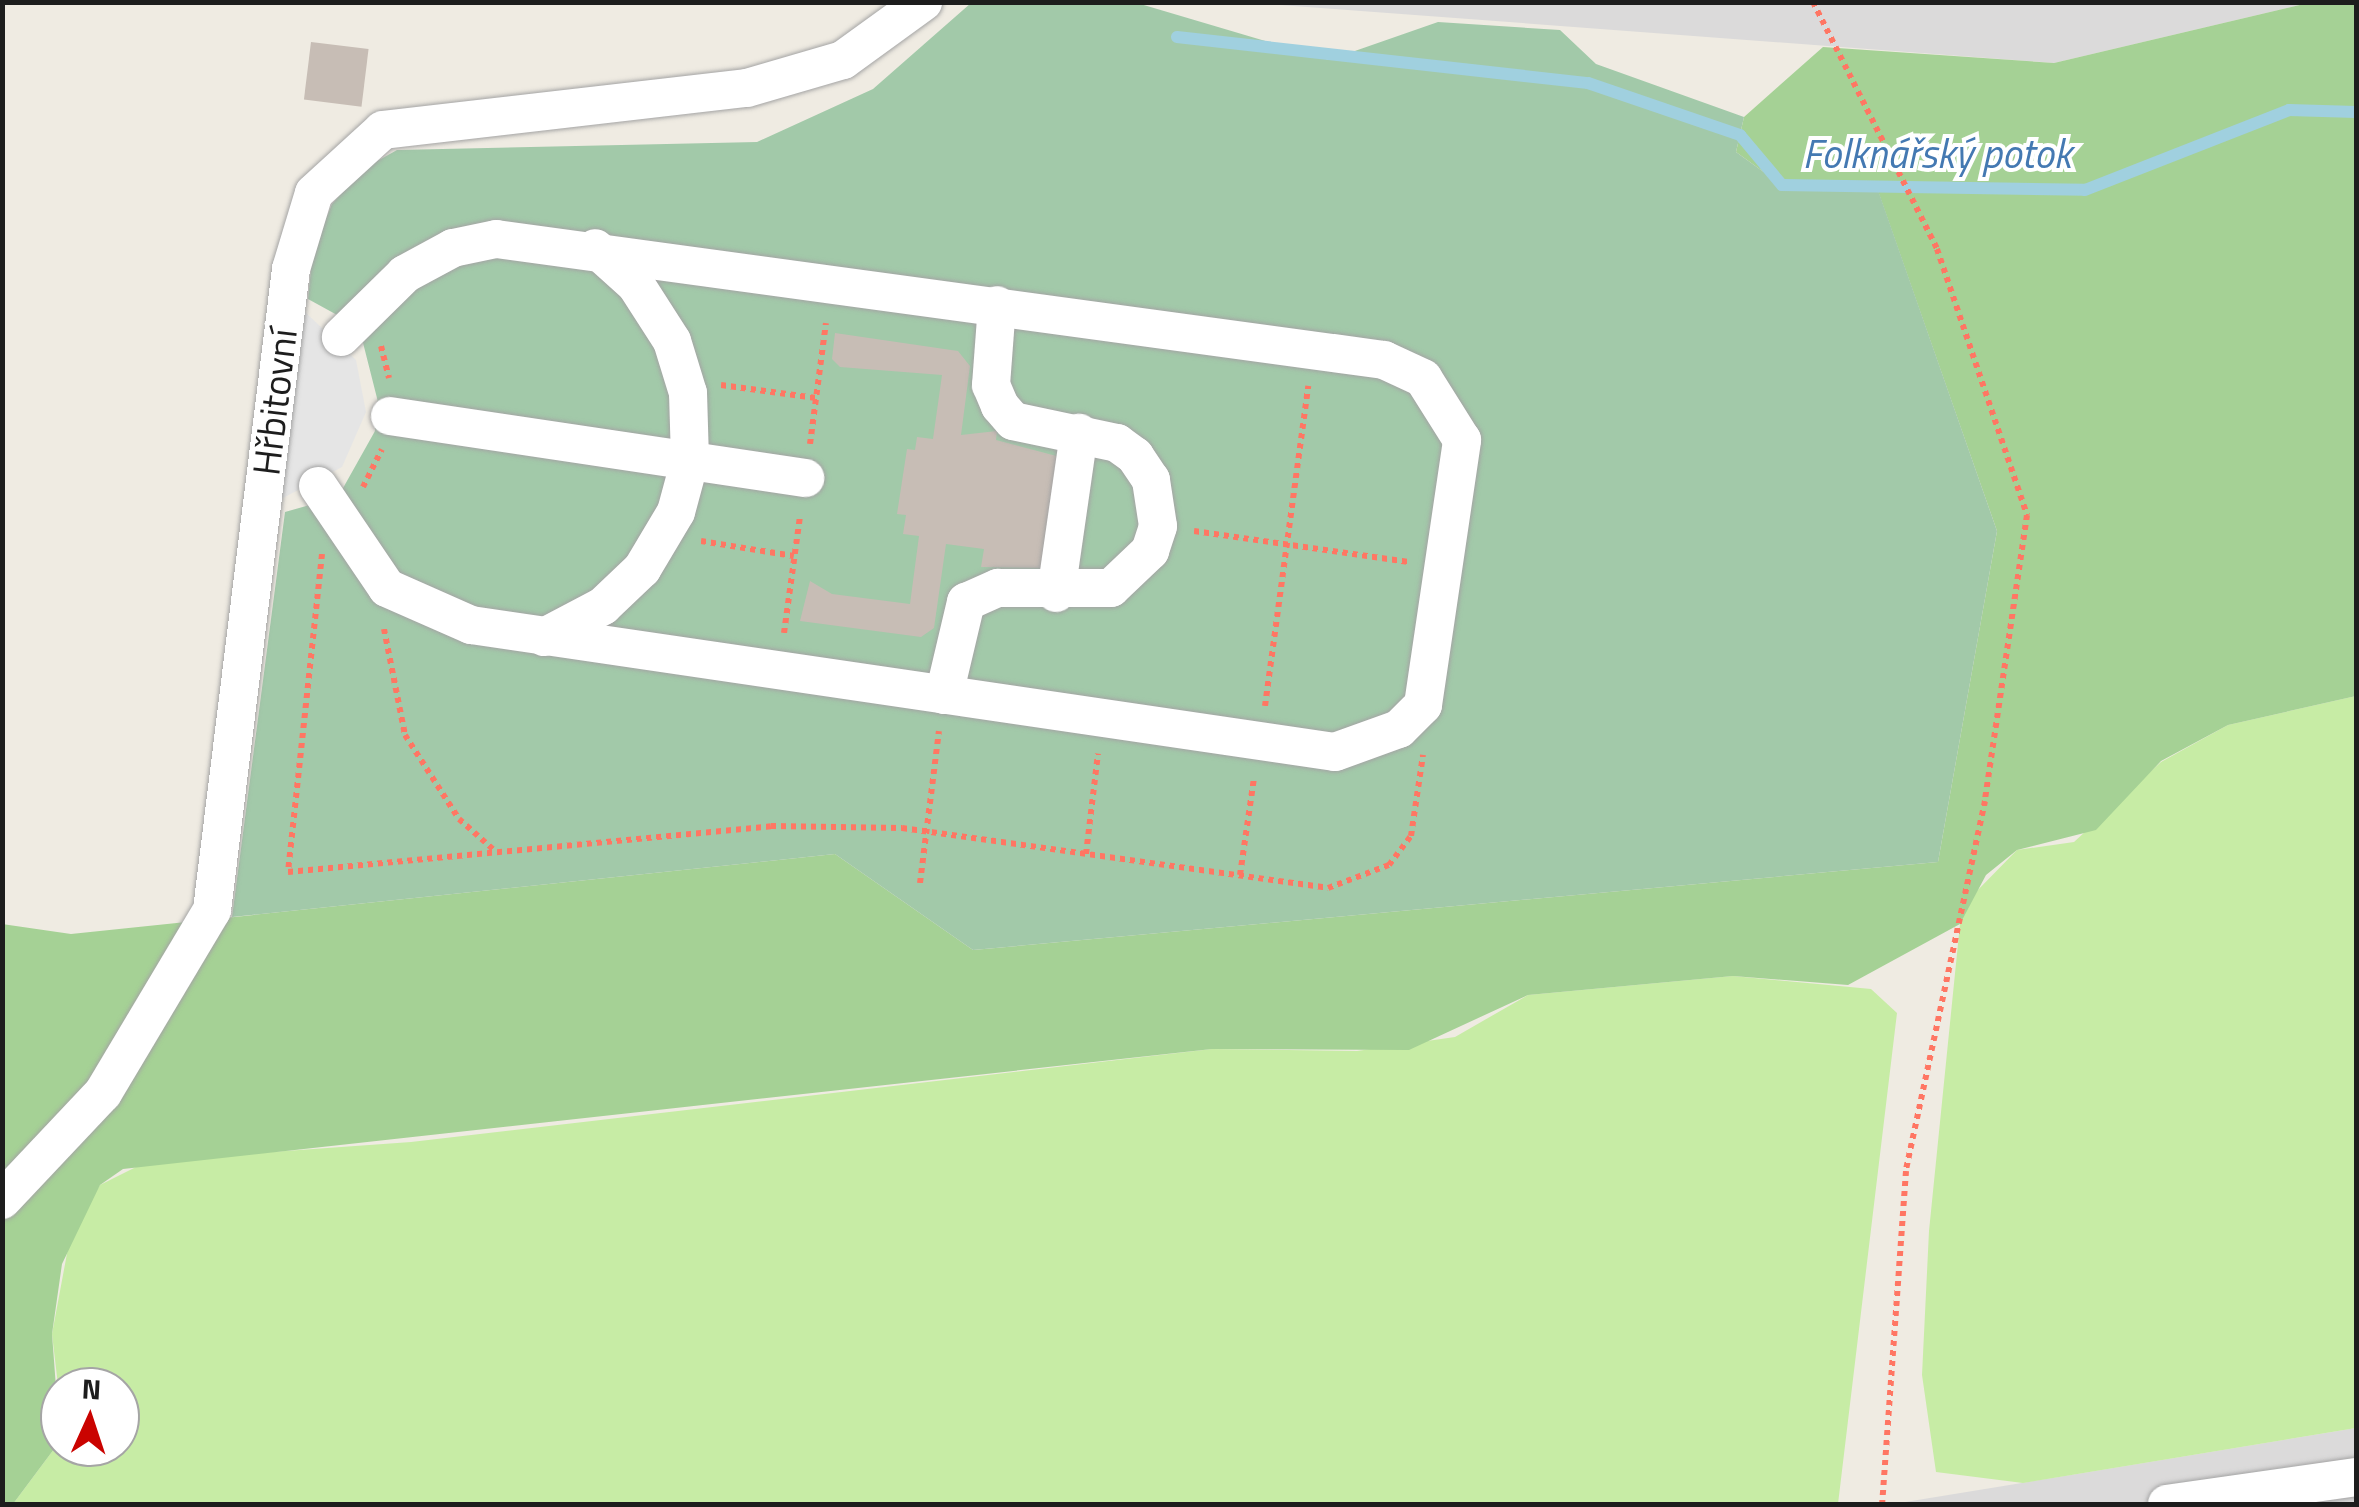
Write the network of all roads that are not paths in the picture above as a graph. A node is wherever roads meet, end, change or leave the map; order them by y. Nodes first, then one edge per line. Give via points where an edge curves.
1 (923, 2) edge
2 (595, 248) junction
3 (997, 306) junction
4 (341, 338) dead end
5 (390, 416) dead end
6 (1079, 433) junction
7 (690, 460) junction
8 (805, 478) dead end
9 (318, 486) dead end
10 (1056, 594) junction
11 (544, 637) junction
12 (944, 695) junction
13 (2, 1200) edge
14 (2356, 1478) edge
15 (2167, 1504) edge

1 - 13 street, Hřbitovní via 843,60 747,88 383,130 314,193 291,269 212,910 103,1093
2 - 3 street
2 - 4 street via 496,239 453,248 405,274
2 - 7 street via 652,305 686,380
3 - 6 street via 991,386 1000,406 1014,421
3 - 12 street via 1384,360 1423,378 1451,413 1462,440 1422,705 1399,729 1336,752
5 - 7 street
6 - 10 street
6 - 10 street via 1134,456 1152,480 1158,526 1133,574 1087,594
7 - 8 street
7 - 11 street via 665,536 614,598
9 - 11 street via 386,588 436,614
10 - 12 street via 998,588 966,602
11 - 12 street
14 - 15 street

